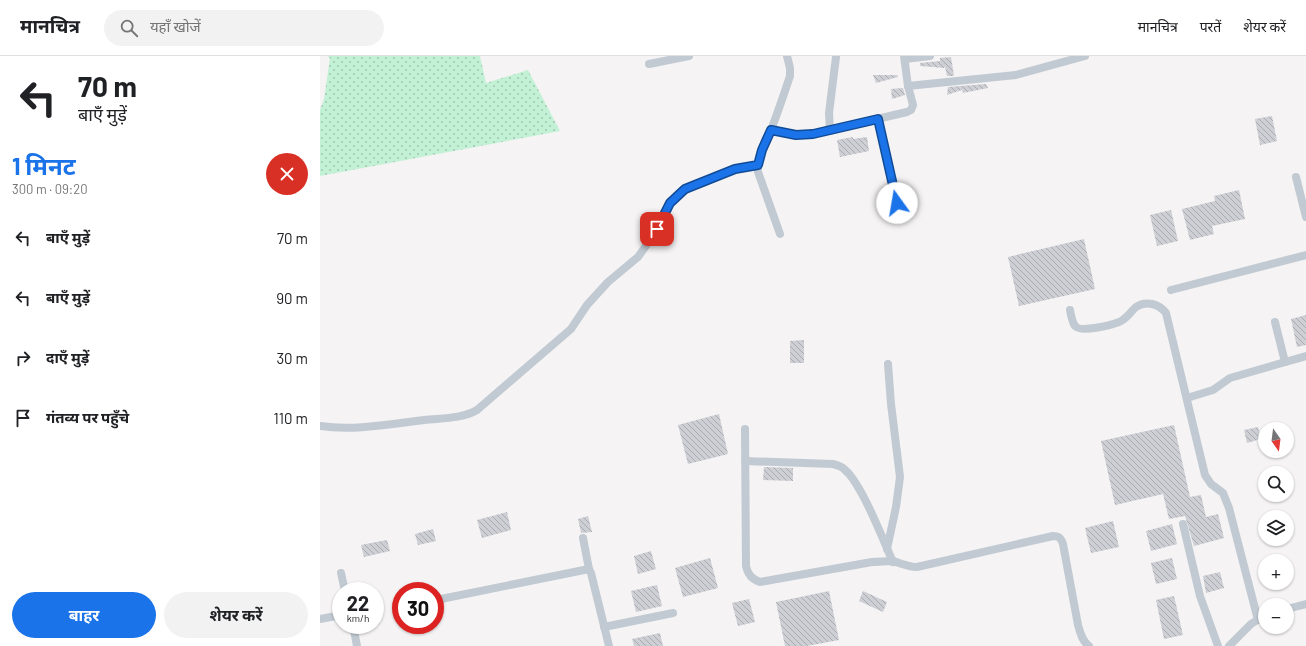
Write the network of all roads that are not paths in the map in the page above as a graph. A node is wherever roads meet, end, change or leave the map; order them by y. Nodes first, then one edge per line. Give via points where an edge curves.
1 (689, 56) edge
2 (787, 56) edge
3 (930, 56) edge
4 (1085, 56) edge
5 (836, 57) edge
6 (905, 58) edge
7 (649, 64) dead end
8 (908, 86) junction
9 (878, 119) junction
10 (771, 130) junction
11 (830, 130) junction
12 (758, 165) junction
13 (1296, 176) dead end
14 (897, 203) dead end
15 (1304, 203) edge
16 (1306, 217) edge
17 (780, 234) dead end
18 (1306, 256) edge
19 (1171, 290) dead end
20 (1070, 310) dead end
21 (1275, 322) dead end
22 (1306, 356) edge
23 (1285, 362) junction
24 (888, 364) dead end
25 (1187, 398) junction
26 (320, 426) edge
27 (745, 428) dead end
28 (745, 461) junction
29 (1183, 524) dead end
30 (583, 538) dead end
31 (887, 549) junction
32 (893, 562) junction
33 (589, 569) junction
34 (341, 573) dead end
35 (343, 582) edge
36 (444, 598) edge
37 (1306, 604) edge
38 (1294, 607) edge
39 (1258, 608) edge
40 (672, 613) dead end
41 (332, 617) edge
42 (320, 620) edge
43 (1258, 621) edge
44 (604, 627) junction
45 (355, 634) edge
46 (357, 646) edge
47 (609, 646) edge
48 (1089, 646) edge
49 (1218, 646) edge
50 (1229, 646) edge

1 - 7 street
2 - 10 street via 790,76
3 - 6 street
4 - 8 street via 1016,75
5 - 11 street via 829,113
6 - 8 street
8 - 9 street via 913,104 911,110
9 - 11 street
9 - 14 street
10 - 11 street via 796,135
10 - 12 street
12 - 17 street via 758,172
12 - 26 street via 725,173 689,187 676,196 638,257 608,282 571,329 477,410 461,416 377,425 337,428
13 - 15 street
15 - 16 street
18 - 19 street
20 - 25 street via 1074,324 1082,329 1119,322 1140,305 1147,303 1162,308 1168,317
21 - 23 street
22 - 23 street
23 - 25 street via 1230,378 1213,390
24 - 31 street via 900,477
25 - 39 street via 1205,475 1211,484 1223,493 1229,508
27 - 28 street
28 - 31 street via 833,464 844,468 863,496
28 - 32 street via 746,566 752,578 760,582 872,562
29 - 49 street via 1204,609
30 - 33 street
31 - 32 street
32 - 48 street via 917,567 1058,536 1063,544 1078,625
33 - 36 street
33 - 44 street
34 - 35 street
37 - 38 street
40 - 44 street
41 - 42 street
43 - 50 street
44 - 47 street
45 - 46 street

